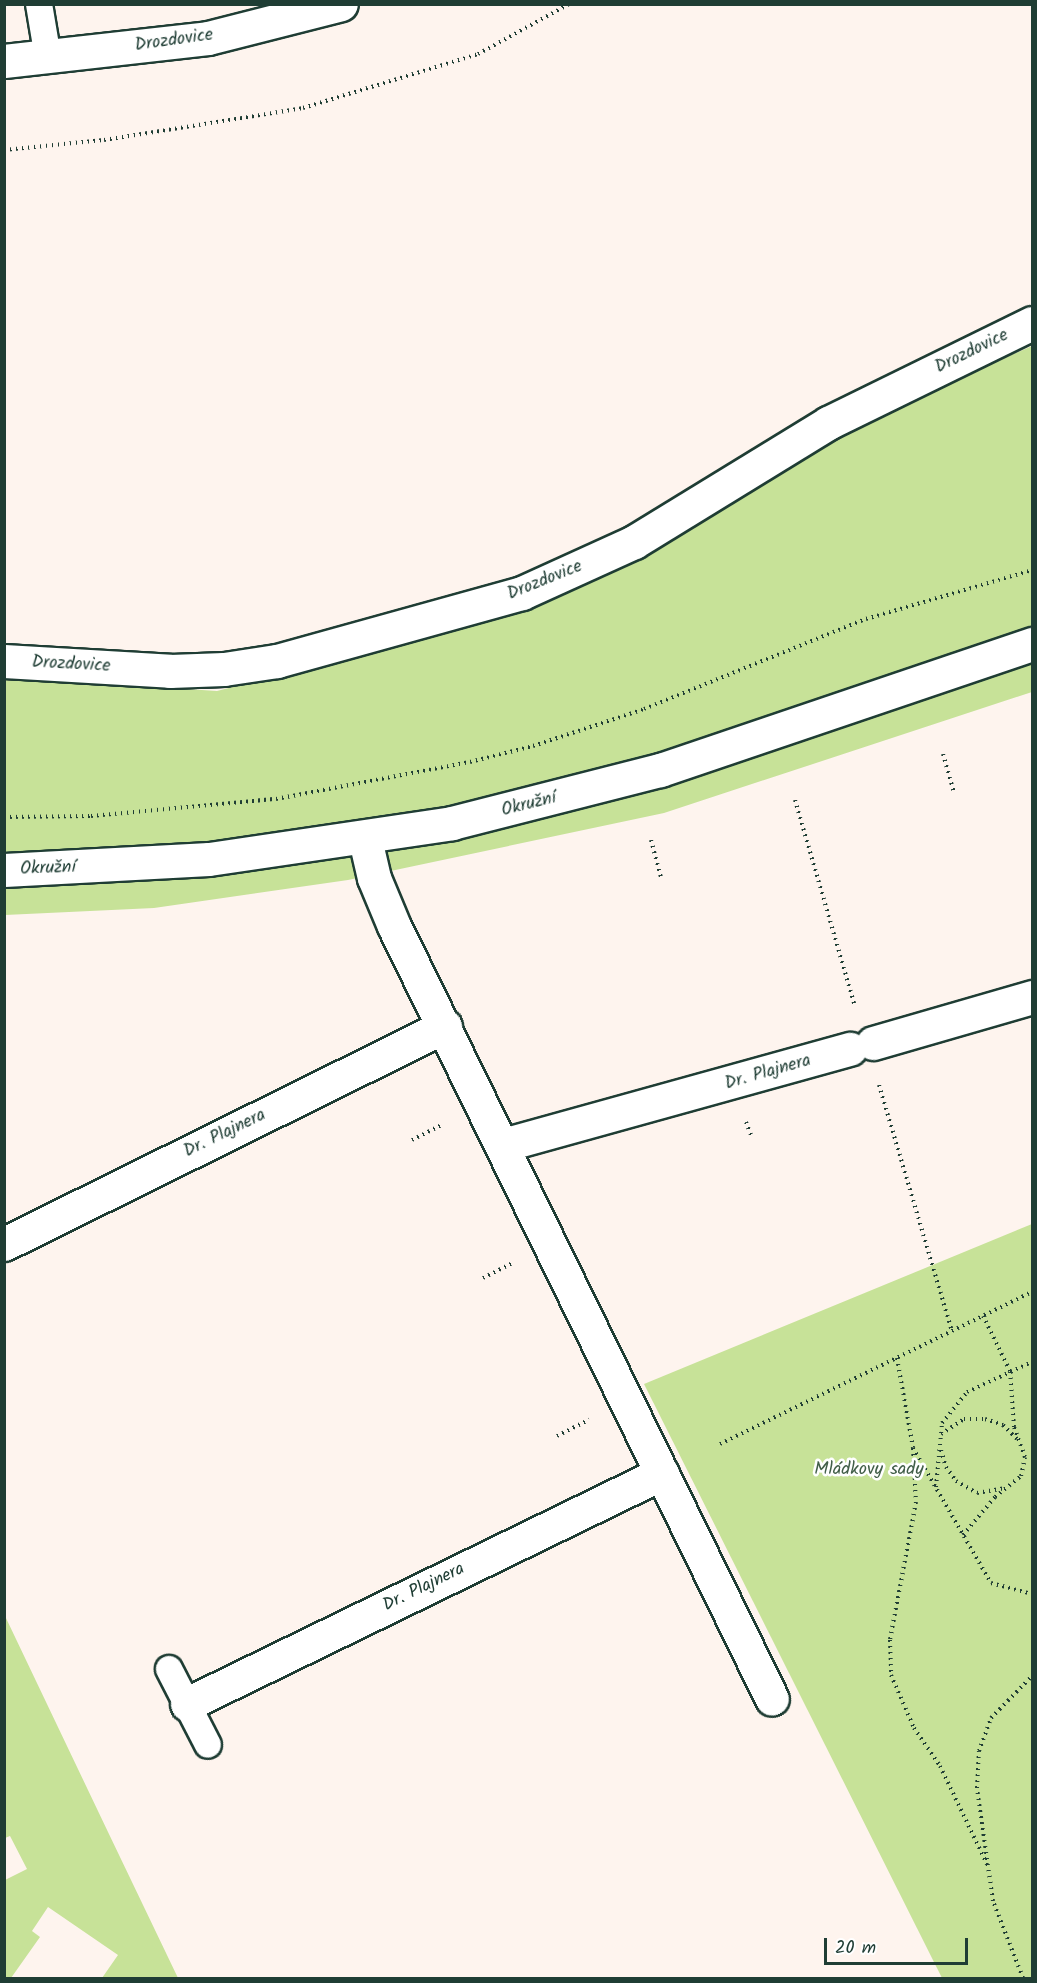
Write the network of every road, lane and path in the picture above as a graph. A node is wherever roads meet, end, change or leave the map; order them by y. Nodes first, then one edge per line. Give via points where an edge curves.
1 (39, 4) edge
2 (341, 4) edge
3 (569, 4) edge
4 (48, 58) junction
5 (4, 61) edge
6 (4, 150) edge
7 (1032, 323) edge
8 (1032, 570) edge
9 (1032, 644) edge
10 (4, 661) edge
11 (943, 754) dead end
12 (954, 792) dead end
13 (4, 817) edge
14 (365, 839) junction
15 (651, 840) dead end
16 (4, 870) edge
17 (661, 877) dead end
18 (1032, 997) edge
19 (446, 1026) junction
20 (446, 1122) dead end
21 (412, 1140) dead end
22 (503, 1145) junction
23 (4, 1244) edge
24 (515, 1262) dead end
25 (483, 1278) dead end
26 (1032, 1292) edge
27 (983, 1316) junction
28 (897, 1358) junction
29 (1032, 1362) edge
30 (1010, 1371) junction
31 (593, 1418) dead end
32 (941, 1434) junction
33 (557, 1436) dead end
34 (1020, 1442) junction
35 (720, 1444) dead end
36 (940, 1445) junction
37 (913, 1448) junction
38 (662, 1473) junction
39 (936, 1488) junction
40 (1006, 1488) junction
41 (963, 1535) junction
42 (1032, 1594) edge
43 (169, 1669) dead end
44 (1032, 1676) edge
45 (772, 1699) dead end
46 (187, 1704) junction
47 (208, 1745) dead end
48 (987, 1864) junction
49 (1023, 1978) edge

1 - 4 lane
2 - 4 street, Drozdovice via 208,38
3 - 6 path via 478,54 303,108 104,140
4 - 5 street, Drozdovice
7 - 10 street, Drozdovice via 828,423 634,542 522,593 277,661 224,669 170,671
8 - 13 path via 866,619 644,709 533,746 470,762 276,799 92,816
9 - 14 street, Okružní via 629,779 516,809
11 - 12 path
14 - 16 street, Okružní via 209,859
14 - 19 street via 385,906
15 - 17 path
18 - 22 street, Dr. Plajnera
19 - 22 street
19 - 23 street, Dr. Plajnera
20 - 21 path
22 - 38 street
24 - 25 path
26 - 27 path
27 - 28 path
27 - 30 path
28 - 35 path
28 - 37 path
29 - 30 path
30 - 32 path via 967,1392 942,1423
30 - 34 path via 1014,1426
31 - 33 path
32 - 34 path via 963,1419 985,1419 1003,1425
32 - 36 path
34 - 40 path via 1025,1457 1021,1476
36 - 39 path
36 - 40 path via 946,1467 956,1480 976,1493
37 - 39 path
37 - 48 path via 916,1502 890,1640 891,1675 914,1728 940,1766
38 - 45 street
38 - 46 street, Dr. Plajnera
39 - 41 path
40 - 41 path
41 - 42 path via 991,1583
43 - 46 lane
44 - 48 path via 991,1718 979,1751 977,1788
46 - 47 lane
48 - 49 path via 993,1901

